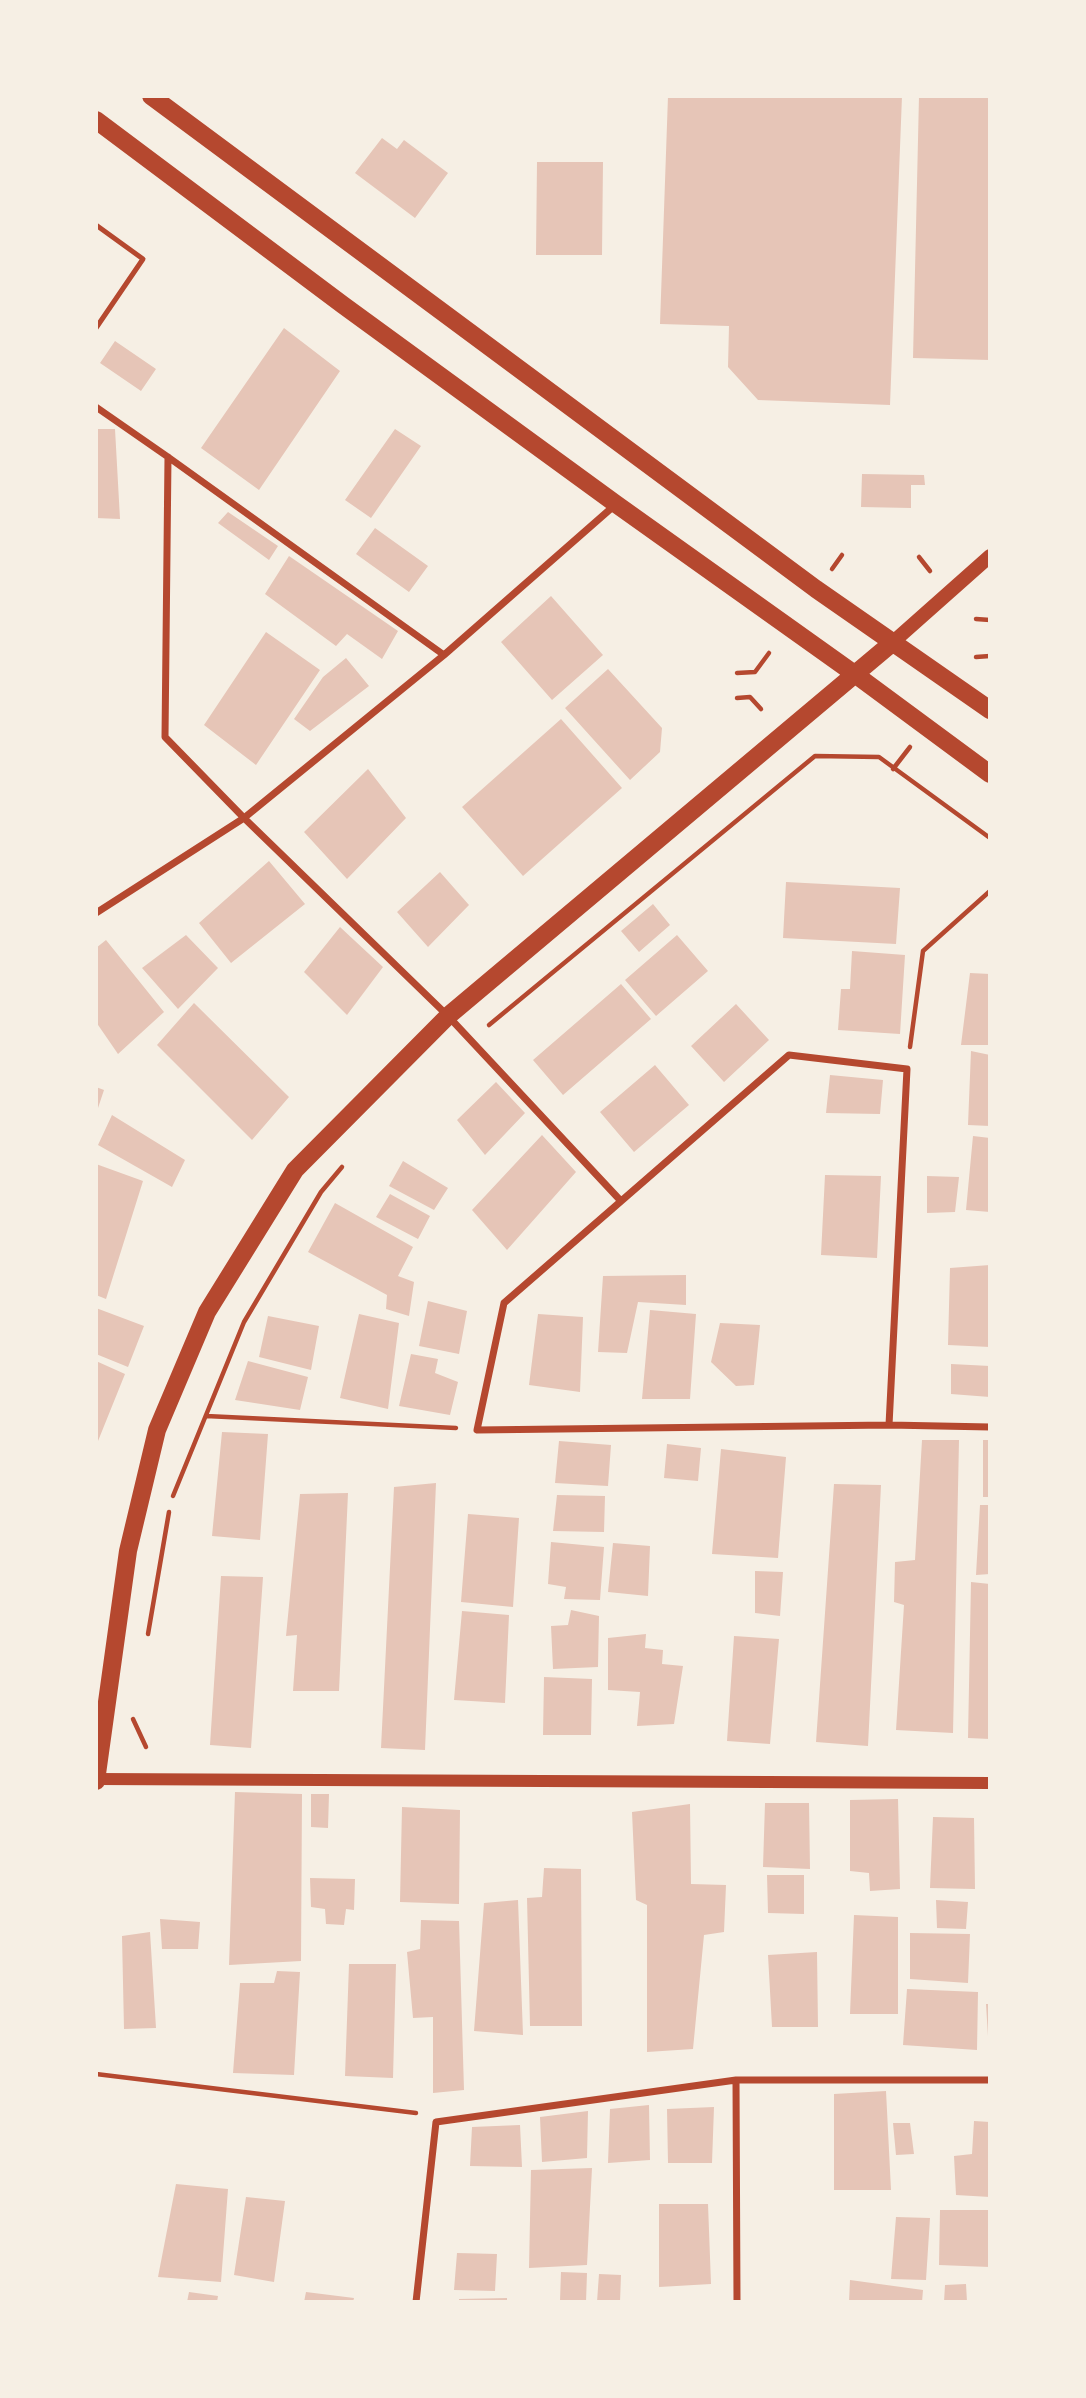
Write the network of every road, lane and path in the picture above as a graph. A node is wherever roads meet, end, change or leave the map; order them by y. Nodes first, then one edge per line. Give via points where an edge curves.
1 (151, 96) edge
2 (96, 120) edge
3 (96, 225) edge
4 (96, 328) edge
5 (96, 407) edge
6 (168, 457) junction
7 (616, 504) junction
8 (842, 555) dead end
9 (990, 556) edge
10 (919, 557) dead end
11 (930, 571) dead end
12 (829, 572) dead end
13 (976, 619) dead end
14 (990, 620) edge
15 (892, 643) junction
16 (769, 653) dead end
17 (443, 655) junction
18 (990, 656) edge
19 (976, 657) dead end
20 (737, 673) dead end
21 (856, 675) junction
22 (737, 698) dead end
23 (761, 709) dead end
24 (990, 710) edge
25 (910, 747) dead end
26 (893, 769) junction
27 (990, 774) edge
28 (244, 818) junction
29 (990, 838) edge
30 (990, 891) edge
31 (96, 912) edge
32 (448, 1016) junction
33 (470, 1040) junction
34 (907, 1069) junction
35 (347, 1161) dead end
36 (620, 1200) junction
37 (205, 1416) junction
38 (888, 1425) junction
39 (990, 1427) edge
40 (478, 1430) junction
41 (148, 1636) dead end
42 (133, 1719) dead end
43 (146, 1747) dead end
44 (96, 1780) edge
45 (990, 1783) edge
46 (96, 2074) edge
47 (736, 2080) junction
48 (990, 2080) edge
49 (436, 2122) junction
50 (416, 2302) edge
51 (737, 2302) edge

1 - 15 main road
2 - 7 main road
3 - 4 lane via 143,259
5 - 6 street
6 - 17 street
6 - 28 street via 165,737
7 - 17 street
7 - 21 main road
8 - 12 path
9 - 15 main road
10 - 11 path
13 - 14 path
15 - 21 main road
15 - 24 main road
16 - 20 path via 755,672
17 - 28 street
18 - 19 path
21 - 27 main road
21 - 32 main road
22 - 23 path via 750,696
25 - 26 path
26 - 29 path
26 - 33 path via 879,757 815,756
28 - 31 street
28 - 32 street
30 - 34 path via 923,951
32 - 33 street
32 - 44 main road via 295,1170 207,1312 158,1430 128,1550
33 - 36 street
34 - 36 street via 789,1055
34 - 38 street
35 - 37 path via 321,1192 244,1322
36 - 40 street via 504,1303
37 - 40 path
37 - 41 path via 172,1499
38 - 39 street
38 - 40 street
42 - 43 path
44 - 45 street
46 - 49 path via 413,2112
47 - 48 street
47 - 49 street
47 - 51 street
49 - 50 street

